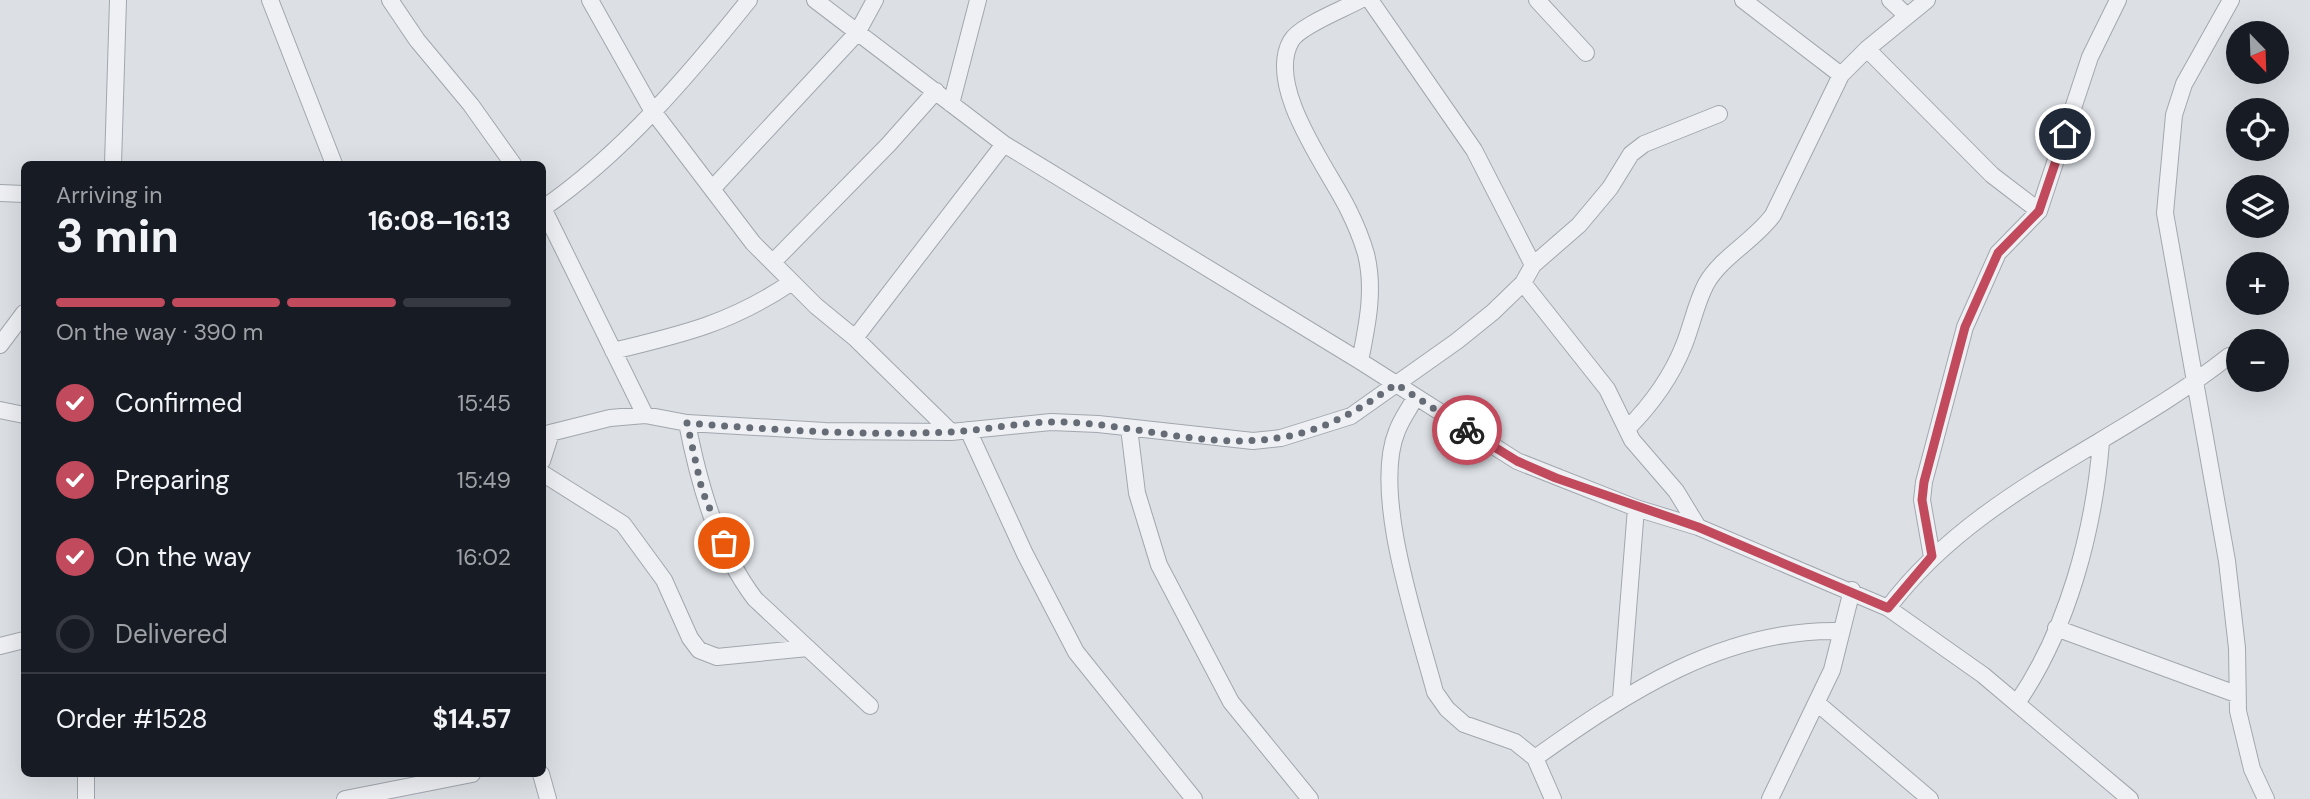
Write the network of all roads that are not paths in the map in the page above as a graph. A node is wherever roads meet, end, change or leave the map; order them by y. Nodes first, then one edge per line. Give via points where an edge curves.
1 (118, 0) edge
2 (271, 0) edge
3 (390, 0) edge
4 (590, 0) edge
5 (749, 0) edge
6 (815, 0) edge
7 (875, 0) edge
8 (978, 0) edge
9 (1360, 0) edge
10 (1370, 0) edge
11 (1537, 0) edge
12 (1743, 0) edge
13 (1890, 0) edge
14 (1927, 0) edge
15 (2118, 0) edge
16 (2231, 0) edge
17 (1907, 16) junction
18 (857, 33) junction
19 (1867, 49) junction
20 (1586, 52) dead end
21 (1841, 75) junction
22 (936, 91) junction
23 (951, 104) junction
24 (652, 110) junction
25 (1719, 114) dead end
26 (1004, 144) junction
27 (113, 161) edge
28 (333, 161) edge
29 (511, 161) edge
30 (713, 188) junction
31 (0, 192) edge
32 (21, 194) edge
33 (546, 206) edge
34 (2039, 211) junction
35 (546, 214) edge
36 (773, 262) junction
37 (1533, 265) junction
38 (792, 282) junction
39 (1523, 283) junction
40 (21, 317) edge
41 (855, 338) junction
42 (0, 345) edge
43 (613, 351) junction
44 (2226, 359) edge
45 (1360, 361) junction
46 (2197, 382) junction
47 (1396, 384) junction
48 (1415, 398) junction
49 (0, 410) edge
50 (21, 414) edge
51 (645, 415) junction
52 (687, 423) junction
53 (1129, 428) junction
54 (1627, 429) junction
55 (968, 430) junction
56 (951, 432) junction
57 (547, 434) edge
58 (2101, 442) junction
59 (546, 476) edge
60 (1636, 508) junction
61 (1698, 527) junction
62 (1932, 556) junction
63 (1852, 590) junction
64 (1888, 608) junction
65 (2056, 628) junction
66 (1840, 631) junction
67 (21, 641) edge
68 (0, 646) edge
69 (808, 648) junction
70 (2236, 694) junction
71 (1621, 698) junction
72 (1817, 703) junction
73 (2017, 703) junction
74 (870, 706) dead end
75 (1535, 758) junction
76 (86, 777) edge
77 (457, 777) edge
78 (542, 777) edge
79 (86, 799) edge
80 (345, 799) edge
81 (548, 799) edge
82 (1194, 799) edge
83 (1310, 799) edge
84 (1553, 799) edge
85 (1770, 799) edge
86 (1930, 799) edge
87 (2130, 799) edge
88 (2266, 799) edge

1 - 27 street
2 - 28 street
3 - 29 street
4 - 24 street
5 - 24 street
6 - 18 street
7 - 18 street
8 - 23 street
9 - 45 street via 1302,31 1291,41 1286,62 1294,110 1349,210 1366,255 1370,293
10 - 37 street via 1474,150
11 - 20 street
12 - 21 street
13 - 17 street
14 - 17 street
15 - 34 street via 2091,57
16 - 46 street via 2184,84 2174,115 2165,190 2165,213
17 - 19 street
18 - 22 street
18 - 30 street
19 - 21 street
19 - 34 street via 1992,176
21 - 54 street via 1773,215 1760,233 1717,267 1667,381
22 - 23 street
22 - 36 street
23 - 26 street
24 - 30 street
24 - 33 street
25 - 37 street via 1644,144 1631,154 1601,202
26 - 41 street
26 - 45 street
30 - 36 street via 753,243
31 - 32 street
34 - 62 street via 1998,253 1965,327 1924,482 1922,500
35 - 43 street
36 - 38 street
37 - 39 street
38 - 41 street
38 - 43 street via 701,330
39 - 47 street via 1457,341
39 - 54 street via 1607,389
40 - 42 street
41 - 56 street
43 - 51 street
44 - 46 street
45 - 47 street
46 - 58 street
46 - 70 street via 2227,561 2237,648
47 - 48 street
47 - 53 street via 1351,415 1281,438 1252,441
48 - 60 street via 1517,461
48 - 75 street via 1392,448 1391,508 1435,692 1464,724 1515,742
49 - 50 street
51 - 52 street
51 - 57 street via 610,418
52 - 56 street via 814,431
52 - 69 street via 702,490 732,565 755,599
53 - 55 street via 1051,422
53 - 83 street via 1138,493 1159,565 1231,702
54 - 61 street
55 - 56 street
55 - 82 street via 1076,652
58 - 62 street via 2013,492
58 - 65 street via 2089,530
59 - 69 street via 633,535 664,580 699,650 717,657
60 - 61 street
60 - 71 street
61 - 63 street
62 - 64 street
63 - 64 street
63 - 66 street
64 - 73 street
65 - 70 street
65 - 73 street via 2041,667
66 - 71 street via 1790,632 1702,657
66 - 72 street via 1832,670
67 - 68 street
69 - 74 street
70 - 88 street via 2252,769
71 - 75 street
72 - 85 street
72 - 86 street
73 - 87 street
75 - 84 street
76 - 79 street
77 - 80 street
78 - 81 street

